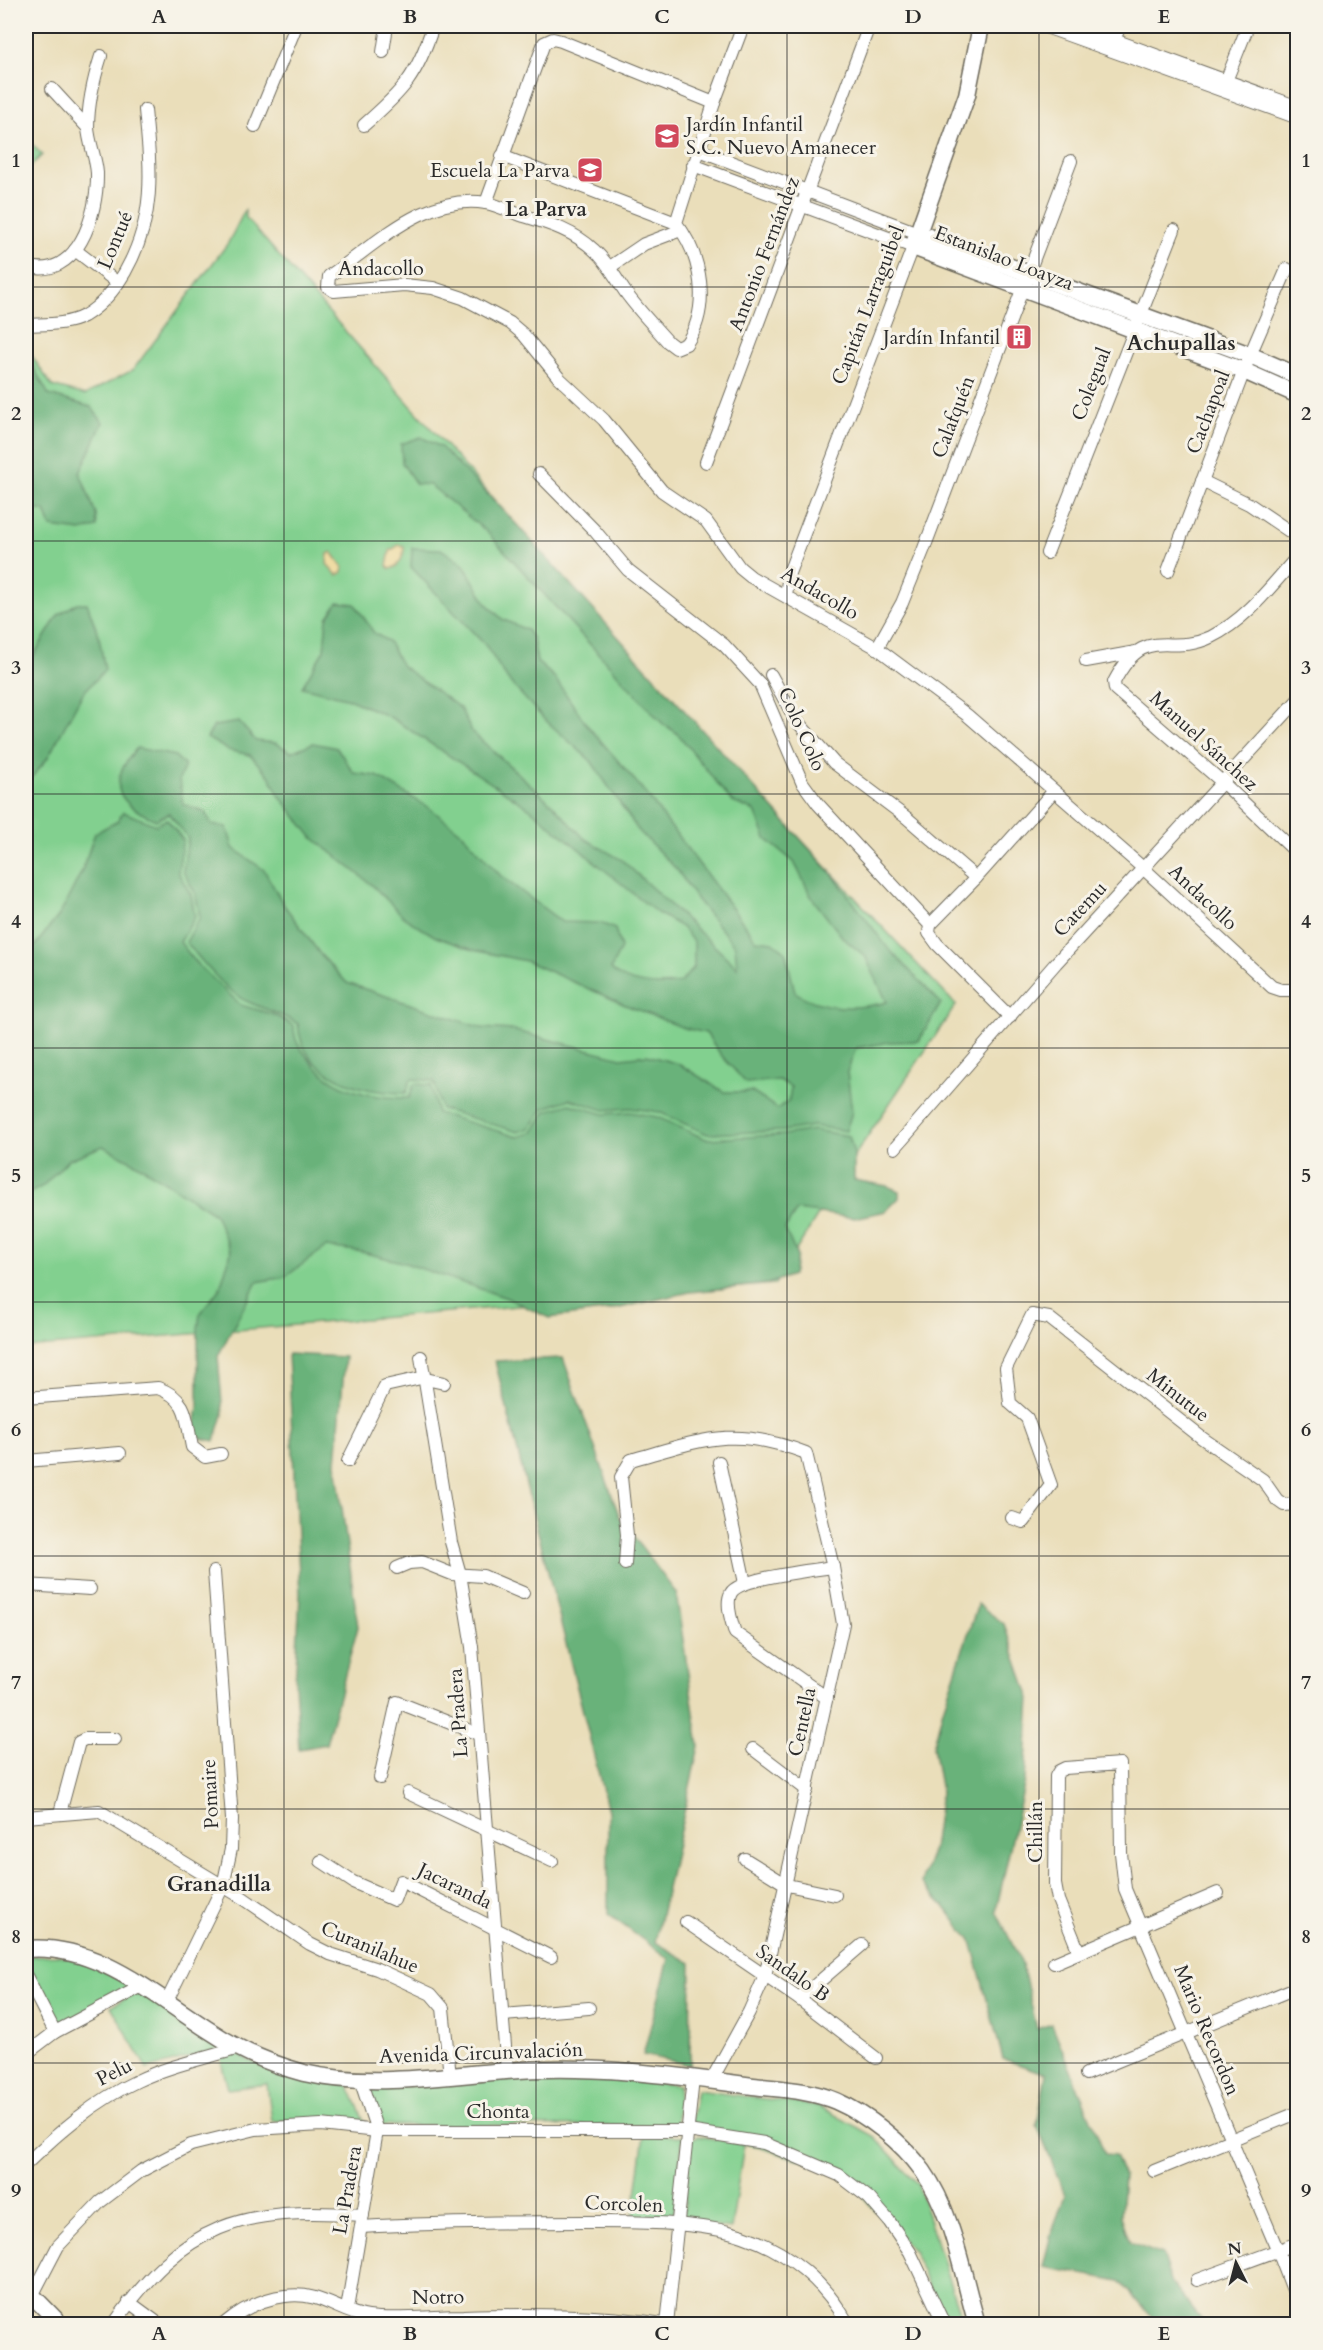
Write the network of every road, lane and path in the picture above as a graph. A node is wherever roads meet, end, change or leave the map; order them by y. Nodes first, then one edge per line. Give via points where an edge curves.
1 (296, 26) edge
2 (387, 26) edge
3 (433, 26) edge
4 (743, 26) edge
5 (869, 26) edge
6 (981, 26) edge
7 (1043, 26) edge
8 (1076, 26) edge
9 (1120, 26) edge
10 (1248, 26) edge
11 (1112, 45) junction
12 (383, 52) dead end
13 (101, 56) dead end
14 (1225, 85) junction
15 (52, 89) dead end
16 (714, 103) junction
17 (1298, 107) edge
18 (145, 110) dead end
19 (1298, 118) edge
20 (364, 125) dead end
21 (255, 126) dead end
22 (88, 128) junction
23 (699, 150) junction
24 (502, 156) junction
25 (1071, 161) dead end
26 (693, 165) junction
27 (809, 192) junction
28 (486, 203) junction
29 (804, 206) junction
30 (679, 226) junction
31 (1174, 230) dead end
32 (916, 240) junction
33 (75, 250) junction
34 (26, 266) edge
35 (610, 267) junction
36 (1287, 269) dead end
37 (1026, 281) junction
38 (118, 283) junction
39 (1136, 322) junction
40 (29, 325) dead end
41 (1247, 363) junction
42 (1298, 376) edge
43 (1298, 394) edge
44 (706, 462) dead end
45 (539, 474) dead end
46 (1202, 481) junction
47 (1298, 537) edge
48 (1047, 553) dead end
49 (1298, 556) edge
50 (1167, 571) dead end
51 (786, 596) junction
52 (877, 648) junction
53 (1139, 650) junction
54 (1086, 661) dead end
55 (771, 675) dead end
56 (1298, 700) edge
57 (1221, 781) junction
58 (1053, 792) junction
59 (1298, 854) edge
60 (1143, 868) junction
61 (976, 879) junction
62 (930, 925) junction
63 (1294, 991) edge
64 (1010, 1017) junction
65 (895, 1148) dead end
66 (422, 1357) dead end
67 (423, 1379) junction
68 (444, 1383) dead end
69 (26, 1398) edge
70 (120, 1453) dead end
71 (221, 1454) dead end
72 (26, 1461) edge
73 (348, 1461) dead end
74 (719, 1462) dead end
75 (1298, 1504) edge
76 (1012, 1518) dead end
77 (625, 1564) dead end
78 (833, 1567) junction
79 (397, 1569) dead end
80 (214, 1572) dead end
81 (460, 1574) junction
82 (745, 1583) junction
83 (26, 1585) edge
84 (90, 1589) dead end
85 (523, 1593) dead end
86 (827, 1698) junction
87 (478, 1734) junction
88 (115, 1739) dead end
89 (753, 1749) dead end
90 (1120, 1764) joint
91 (380, 1778) dead end
92 (807, 1790) junction
93 (408, 1793) dead end
94 (60, 1813) junction
95 (26, 1817) edge
96 (487, 1831) junction
97 (745, 1859) dead end
98 (552, 1861) dead end
99 (321, 1862) dead end
100 (787, 1885) junction
101 (223, 1886) junction
102 (1218, 1893) dead end
103 (835, 1895) dead end
104 (686, 1922) dead end
105 (1142, 1926) junction
106 (496, 1929) junction
107 (862, 1946) dead end
108 (26, 1949) edge
109 (1079, 1952) junction
110 (551, 1957) dead end
111 (1054, 1963) dead end
112 (26, 1976) edge
113 (765, 1976) junction
114 (144, 1985) junction
115 (1298, 1987) edge
116 (799, 1999) junction
117 (167, 2001) junction
118 (589, 2008) dead end
119 (503, 2015) junction
120 (55, 2032) junction
121 (1187, 2033) junction
122 (239, 2048) junction
123 (26, 2054) edge
124 (876, 2058) dead end
125 (507, 2070) junction
126 (1086, 2074) dead end
127 (450, 2076) junction
128 (360, 2079) junction
129 (693, 2079) junction
130 (711, 2081) junction
131 (1298, 2113) edge
132 (377, 2131) junction
133 (688, 2132) junction
134 (1231, 2140) junction
135 (26, 2164) edge
136 (1154, 2171) dead end
137 (362, 2221) junction
138 (676, 2225) junction
139 (1298, 2243) edge
140 (1278, 2251) junction
141 (1197, 2280) dead end
142 (29, 2292) edge
143 (129, 2302) junction
144 (1298, 2303) edge
145 (347, 2309) junction
146 (60, 2325) edge
147 (114, 2325) edge
148 (159, 2325) edge
149 (224, 2325) edge
150 (665, 2325) edge
151 (848, 2325) edge
152 (944, 2325) edge
153 (977, 2325) edge

1 - 21 street
2 - 12 street
3 - 20 street via 416,72 399,95
4 - 16 street
5 - 27 street, Antonio Fernández
6 - 32 street, Capitán Larraguibel via 967,95
7 - 11 street
8 - 11 street
9 - 11 street
10 - 14 street
11 - 14 street
13 - 22 street
14 - 17 street
14 - 19 street
15 - 22 street
16 - 23 street
16 - 24 street via 553,39 544,43
18 - 38 street, Lontué via 150,204 145,228
22 - 33 street via 97,170 97,194 91,221
23 - 26 street
23 - 27 street, Estanislao Loayza
24 - 28 street
24 - 30 street
25 - 37 street, Calafquén
26 - 29 street, Estanislao Loayza
26 - 30 street
27 - 29 street, Antonio Fernández
27 - 32 street, Estanislao Loayza
28 - 35 street via 555,225 595,250
28 - 51 street, Andacollo via 448,206 398,226 329,276 328,287 334,291 404,285 432,288 463,298 510,323 604,420 662,491 706,521 740,568
29 - 32 street, Estanislao Loayza
29 - 44 street, Antonio Fernández
30 - 35 street
30 - 35 street via 694,254 701,293 686,344 676,348 668,342 627,294
31 - 39 street, Colegual
32 - 37 street, Estanislao Loayza
32 - 51 street, Capitán Larraguibel via 789,573
33 - 34 street via 51,268
33 - 38 street
36 - 41 street, Cachapoal
37 - 39 street, Estanislao Loayza
37 - 52 street, Calafquén via 902,603
38 - 40 street, Lontué via 83,316 60,323
39 - 41 street, Estanislao Loayza
39 - 48 street, Colegual
41 - 42 street, Estanislao Loayza
41 - 43 street, Estanislao Loayza
41 - 46 street, Cachapoal
45 - 62 street, Colo Colo via 628,570 724,645 749,671 760,684 798,774 813,797
46 - 47 street via 1249,504
46 - 50 street, Cachapoal
49 - 53 street via 1253,607 1217,633 1188,643 1159,644
51 - 52 street, Andacollo
52 - 58 street, Andacollo via 967,715
53 - 54 street
53 - 57 street, Manuel Sánchez via 1116,677 1115,689
55 - 61 street, Colo Colo via 795,719 834,763 907,818
56 - 57 street, Catemu
57 - 59 street, Manuel Sánchez
57 - 60 street, Catemu
58 - 60 street, Andacollo
58 - 61 street
60 - 63 street, Andacollo via 1272,987
60 - 64 street, Catemu
61 - 62 street
62 - 64 street, Colo Colo via 929,933 937,944
64 - 65 street, Catemu
66 - 67 street, La Pradera
67 - 68 street
67 - 73 street via 383,1388
67 - 81 street, La Pradera
69 - 71 street via 158,1388 182,1403 192,1447 205,1457
70 - 72 street
74 - 82 street
75 - 76 street, Minutue via 1284,1505 1263,1480 1202,1438 1049,1318 1032,1315 1006,1368 1010,1403 1027,1418 1051,1485 1023,1522
77 - 78 street, Centella via 627,1535 621,1477 631,1460 713,1437 773,1440 806,1453
78 - 82 street
78 - 86 street, Centella via 843,1624
79 - 81 street via 422,1562
80 - 101 street, Pomaire via 232,1819 231,1849
81 - 85 street via 483,1576
81 - 87 street, La Pradera via 472,1647
82 - 86 street via 731,1592 729,1598 735,1634
83 - 84 street
86 - 92 street, Centella
87 - 91 street via 397,1702 384,1746
87 - 96 street, La Pradera
88 - 94 street via 79,1742
89 - 92 street
90 - 105 street, Mario Recordon via 1122,1873
90 - 109 street, Chillán via 1065,1768 1056,1776 1055,1884
92 - 100 street, Centella
93 - 96 street
94 - 95 street
94 - 101 street, Curanilahue via 99,1811
96 - 98 street
96 - 106 street, La Pradera
97 - 100 street
99 - 106 street, Jacaranda via 394,1900 401,1881
100 - 103 street
100 - 113 street, Centella
101 - 117 street, Pomaire
101 - 127 street, Curanilahue via 310,1944 377,1969 439,2000
102 - 105 street
104 - 113 street, Sandalo B
105 - 109 street
105 - 121 street, Mario Recordon
106 - 110 street, Jacaranda
106 - 119 street, La Pradera
107 - 116 street
108 - 114 street, Avenida Circunvalación via 52,1948 72,1953
109 - 111 street
112 - 120 street
113 - 116 street, Sandalo B
113 - 130 street, Centella
114 - 117 street, Avenida Circunvalación
114 - 120 street
115 - 121 street
116 - 124 street, Sandalo B
117 - 122 street, Avenida Circunvalación
118 - 119 street
119 - 125 street, La Pradera
120 - 123 street
121 - 126 street
121 - 134 street, Mario Recordon
122 - 128 street, Avenida Circunvalación via 302,2072
122 - 135 street, Pelu via 138,2080 67,2125
125 - 127 street, Avenida Circunvalación
125 - 129 street, Avenida Circunvalación via 588,2069
127 - 128 street, Avenida Circunvalación
128 - 132 street, La Pradera
129 - 130 street, Avenida Circunvalación
129 - 133 street
130 - 153 street, Avenida Circunvalación via 833,2100 858,2112 896,2142 922,2171 942,2205
131 - 134 street
132 - 133 street, Chonta
132 - 137 street, La Pradera
132 - 142 street, Chonta via 321,2125 256,2129 191,2145 141,2171 100,2202 58,2246
133 - 138 street
133 - 152 street, Chonta via 764,2144 839,2175 869,2198 889,2221 910,2252
134 - 136 street
134 - 140 street, Mario Recordon
137 - 138 street, Corcolen
137 - 143 street, Corcolen via 297,2212 240,2221 204,2234 175,2253
137 - 145 street, La Pradera
138 - 150 street
138 - 151 street, Corcolen via 734,2233 778,2253 809,2272
139 - 140 street
140 - 141 street
140 - 144 street, Mario Recordon
142 - 146 street
143 - 147 street, Corcolen
143 - 148 street
145 - 149 street, Notro via 316,2298 285,2296 250,2306
145 - 150 street, Notro via 368,2317 552,2314

